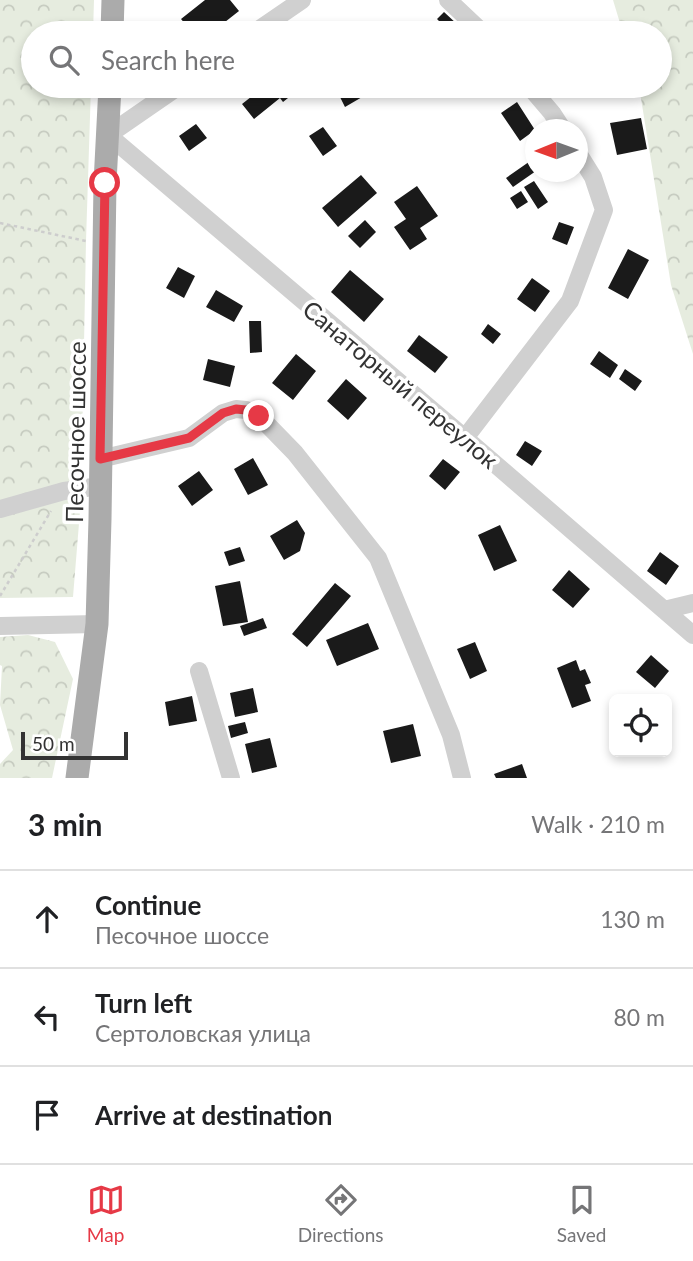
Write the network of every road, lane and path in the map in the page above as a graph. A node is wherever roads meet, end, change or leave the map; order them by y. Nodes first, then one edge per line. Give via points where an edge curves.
1 (113, 0) edge
2 (302, 0) edge
3 (448, 0) edge
4 (112, 21) edge
5 (271, 21) edge
6 (470, 21) edge
7 (110, 98) edge
8 (162, 98) edge
9 (539, 98) edge
10 (556, 119) edge
11 (108, 135) junction
12 (588, 169) edge
13 (0, 223) edge
14 (86, 241) dead end
15 (465, 438) junction
16 (100, 459) junction
17 (100, 486) junction
18 (64, 491) junction
19 (0, 509) edge
20 (0, 596) edge
21 (693, 603) edge
22 (664, 610) junction
23 (97, 624) junction
24 (0, 626) edge
25 (693, 635) edge
26 (199, 671) dead end
27 (77, 778) edge
28 (231, 778) edge
29 (462, 778) edge

1 - 4 main road
2 - 5 street
3 - 6 street
7 - 11 main road, Песочное шоссе
8 - 11 street
9 - 10 street
11 - 15 street, Санаторный переулок
11 - 16 main road, Песочное шоссе
12 - 15 street via 604,210 570,301
13 - 14 path
15 - 22 street, Санаторный переулок
16 - 17 main road, Песочное шоссе
16 - 29 street via 189,438 236,409 259,416 295,453 378,558 451,735
17 - 18 street
17 - 23 main road, Песочное шоссе
18 - 19 street
18 - 20 path
21 - 22 street
22 - 25 street, Санаторный переулок
23 - 24 street
23 - 27 main road, Песочное шоссе
26 - 28 street

